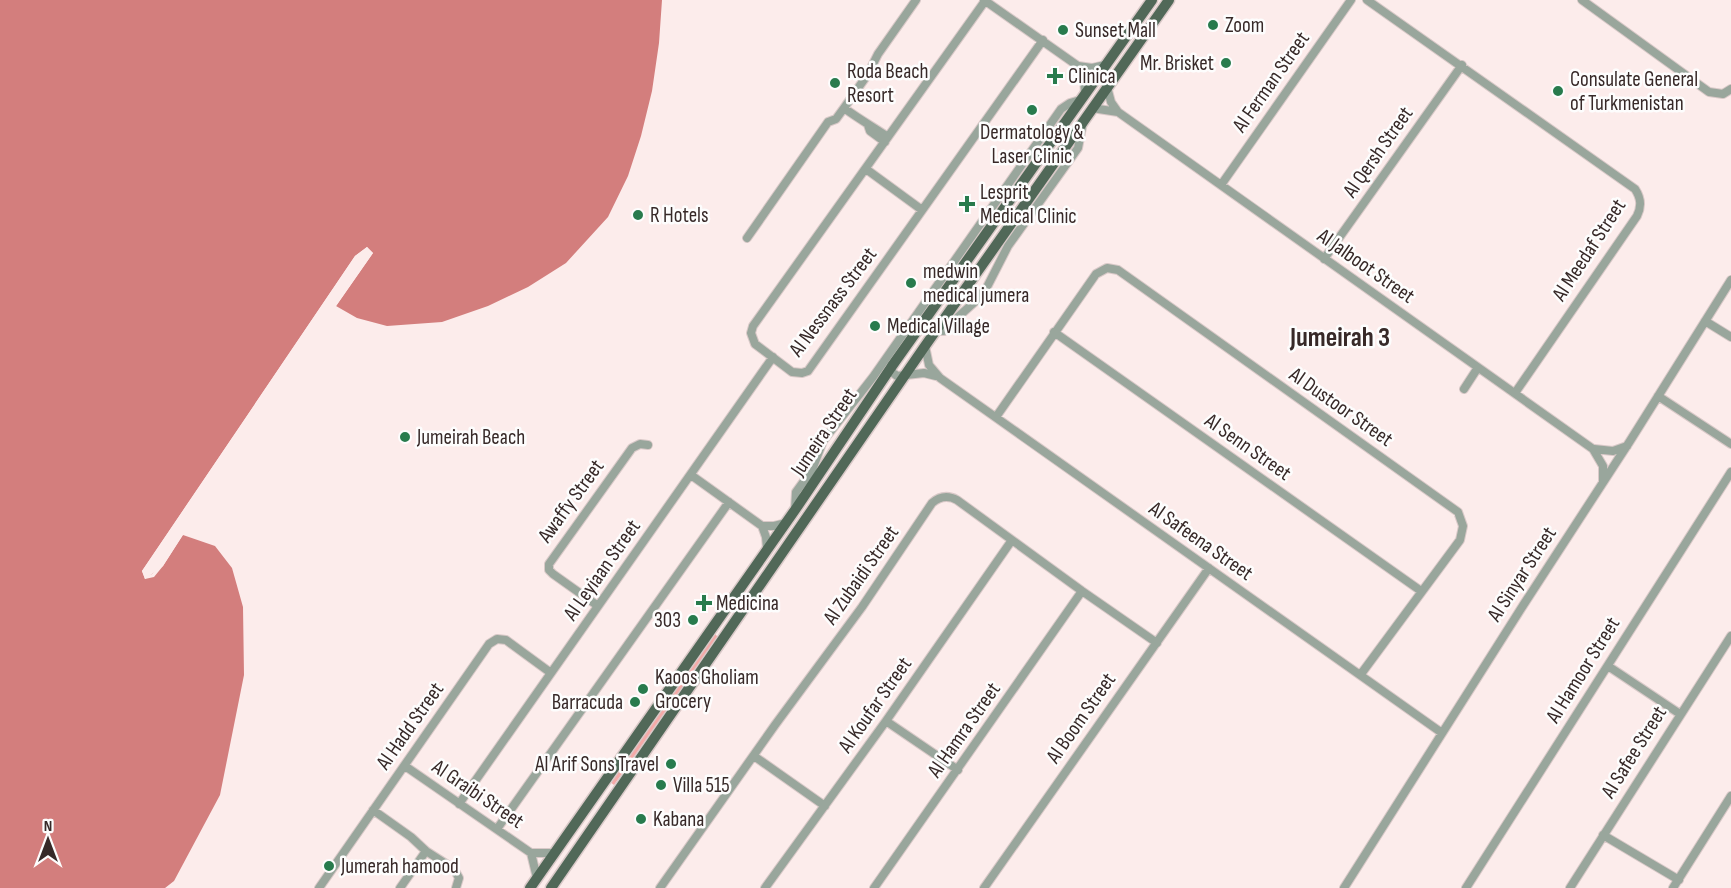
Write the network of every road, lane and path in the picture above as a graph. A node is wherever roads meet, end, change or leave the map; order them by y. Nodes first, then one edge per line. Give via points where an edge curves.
1 (916, 0) edge
2 (985, 0) edge
3 (1152, 0) edge
4 (1168, 0) edge
5 (1351, 0) edge
6 (1367, 0) edge
7 (1582, 0) edge
8 (1043, 40) junction
9 (1106, 65) junction
10 (1462, 65) junction
11 (1078, 66) junction
12 (1107, 87) junction
13 (1731, 88) edge
14 (1083, 97) junction
15 (844, 108) junction
16 (1092, 108) junction
17 (1118, 112) junction
18 (1083, 121) junction
19 (886, 139) junction
20 (866, 170) junction
21 (1221, 185) junction
22 (922, 210) junction
23 (747, 238) dead end
24 (1324, 259) junction
25 (1731, 279) edge
26 (1705, 321) junction
27 (936, 331) junction
28 (1054, 332) junction
29 (1731, 337) edge
30 (925, 346) junction
31 (773, 357) junction
32 (891, 366) junction
33 (1477, 369) junction
34 (905, 375) junction
35 (940, 378) junction
36 (1464, 389) dead end
37 (1515, 393) junction
38 (1658, 396) junction
39 (870, 398) junction
40 (884, 405) junction
41 (996, 417) junction
42 (1731, 444) edge
43 (648, 445) dead end
44 (1627, 446) junction
45 (1593, 449) junction
46 (1731, 472) edge
47 (691, 475) junction
48 (1603, 483) junction
49 (729, 502) junction
50 (795, 510) junction
51 (786, 523) junction
52 (762, 526) junction
53 (1012, 540) junction
54 (767, 549) junction
55 (1209, 568) junction
56 (1082, 591) junction
57 (1421, 591) junction
58 (598, 606) junction
59 (1731, 636) edge
60 (1156, 643) junction
61 (1608, 666) junction
62 (551, 673) junction
63 (1361, 674) junction
64 (1680, 714) junction
65 (886, 721) junction
66 (1442, 733) junction
67 (754, 756) junction
68 (405, 766) junction
69 (958, 770) junction
70 (1731, 796) edge
71 (459, 804) junction
72 (825, 806) junction
73 (373, 810) junction
74 (497, 829) junction
75 (1603, 835) junction
76 (426, 851) junction
77 (531, 853) junction
78 (554, 853) junction
79 (537, 878) junction
80 (1679, 880) junction
81 (318, 888) edge
82 (400, 888) edge
83 (456, 888) edge
84 (530, 888) edge
85 (551, 888) edge
86 (660, 888) edge
87 (765, 888) edge
88 (874, 888) edge
89 (984, 888) edge
90 (1344, 888) edge
91 (1466, 888) edge
92 (1570, 888) edge
93 (1673, 888) edge

1 - 15 street
2 - 8 street, Al Nessnass Street
2 - 19 street, Al Nessnass Street
3 - 9 main road, Jumeira Street
4 - 12 main road, Jumeira Street
5 - 21 street, Al Ferman Street
6 - 10 street, Al Meedaf Street
7 - 13 street via 1709,92 1723,94
8 - 11 street, Al Nessnass Street
8 - 22 street, Al Nessnass Street
9 - 11 street
9 - 14 main road, Jumeira Street
10 - 24 street, Al Qersh Street
10 - 37 street, Al Meedaf Street via 1635,189 1641,202 1637,216
11 - 14 street via 1084,79
12 - 16 main road, Jumeira Street
12 - 17 street
14 - 32 main road, Jumeira Street
14 - 50 street via 1061,109 873,377 823,441 812,470 796,492
15 - 19 street via 870,131
15 - 23 street via 836,119 828,122
16 - 17 street, Al Jalboot Street
16 - 18 main road, Jumeira Street
17 - 21 street, Al Jalboot Street
18 - 27 main road, Jumeira Street
18 - 27 street via 1078,148 1008,246 983,294 950,328
19 - 20 street, Al Nessnass Street
20 - 22 street
20 - 31 street, Al Nessnass Street via 753,326 752,341
21 - 24 street, Al Jalboot Street
22 - 31 street, Al Nessnass Street via 808,371 792,372
24 - 33 street, Al Jalboot Street
25 - 26 street, Al Sinyar Street
26 - 29 street
26 - 38 street, Al Sinyar Street
27 - 30 main road, Jumeira Street
28 - 41 street, Al Dustoor Street
28 - 57 street, Al Senn Street
28 - 57 street, Al Dustoor Street via 1099,271 1118,270 1458,512 1463,526 1460,540
30 - 34 main road, Jumeira Street
30 - 35 street, Al Safeena Street via 929,365
31 - 47 street, Al Leyiaan Street
32 - 34 street via 895,375
32 - 39 main road, Jumeira Street
33 - 36 street
33 - 37 street, Al Jalboot Street
34 - 35 street, Al Safeena Street via 924,373
34 - 40 main road, Jumeira Street
35 - 41 street, Al Safeena Street
37 - 45 street, Al Jalboot Street
38 - 42 street
38 - 44 street, Al Sinyar Street
39 - 40 main road via 881,397
39 - 50 main road, Jumeira Street
40 - 85 main road, Jumeira Street
41 - 55 street, Al Safeena Street
43 - 58 street, Awaffy Street via 632,448 549,564 553,574
44 - 45 street via 1613,451
44 - 48 street, Al Sinyar Street
45 - 48 street via 1603,466
46 - 61 street, Al Hamoor Street
47 - 49 street
47 - 58 street, Al Leyiaan Street
48 - 66 street, Al Sinyar Street
49 - 52 street
49 - 74 street
50 - 51 main road, Jumeira Street
51 - 52 street
51 - 54 main road, Jumeira Street
52 - 54 street
53 - 56 street, Al Zubaidi Street
53 - 65 street, Al Koufar Street
53 - 67 street, Al Zubaidi Street via 957,500 936,500
54 - 78 main road, Jumeira Street
55 - 60 street, Al Boom Street
55 - 63 street, Al Safeena Street
56 - 60 street, Al Zubaidi Street
56 - 69 street, Al Hamra Street
57 - 63 street, Al Dustoor Street
58 - 62 street, Al Leyiaan Street
59 - 64 street, Al Safee Street
60 - 89 street, Al Boom Street
61 - 64 street
61 - 91 street, Al Hamoor Street
62 - 68 street, Al Hadd Street via 506,640 492,642
62 - 71 street, Al Leyiaan Street
63 - 66 street, Al Safeena Street
64 - 75 street, Al Safee Street
65 - 69 street
65 - 72 street, Al Koufar Street
66 - 90 street, Al Sinyar Street
67 - 72 street
67 - 86 street, Al Zubaidi Street
68 - 71 street, Al Graibi Street
68 - 73 street, Al Hadd Street
69 - 88 street, Al Hamra Street
70 - 80 street
71 - 74 street, Al Graibi Street
72 - 87 street, Al Koufar Street
73 - 76 street
73 - 81 street, Al Hadd Street
74 - 77 street, Al Graibi Street
75 - 80 street
75 - 92 street, Al Safee Street
76 - 82 street
76 - 83 street via 456,872
77 - 78 street, Al Graibi Street
77 - 79 street, Al Graibi Street
78 - 79 main road, Jumeira Street
79 - 84 main road, Jumeira Street
80 - 93 street

